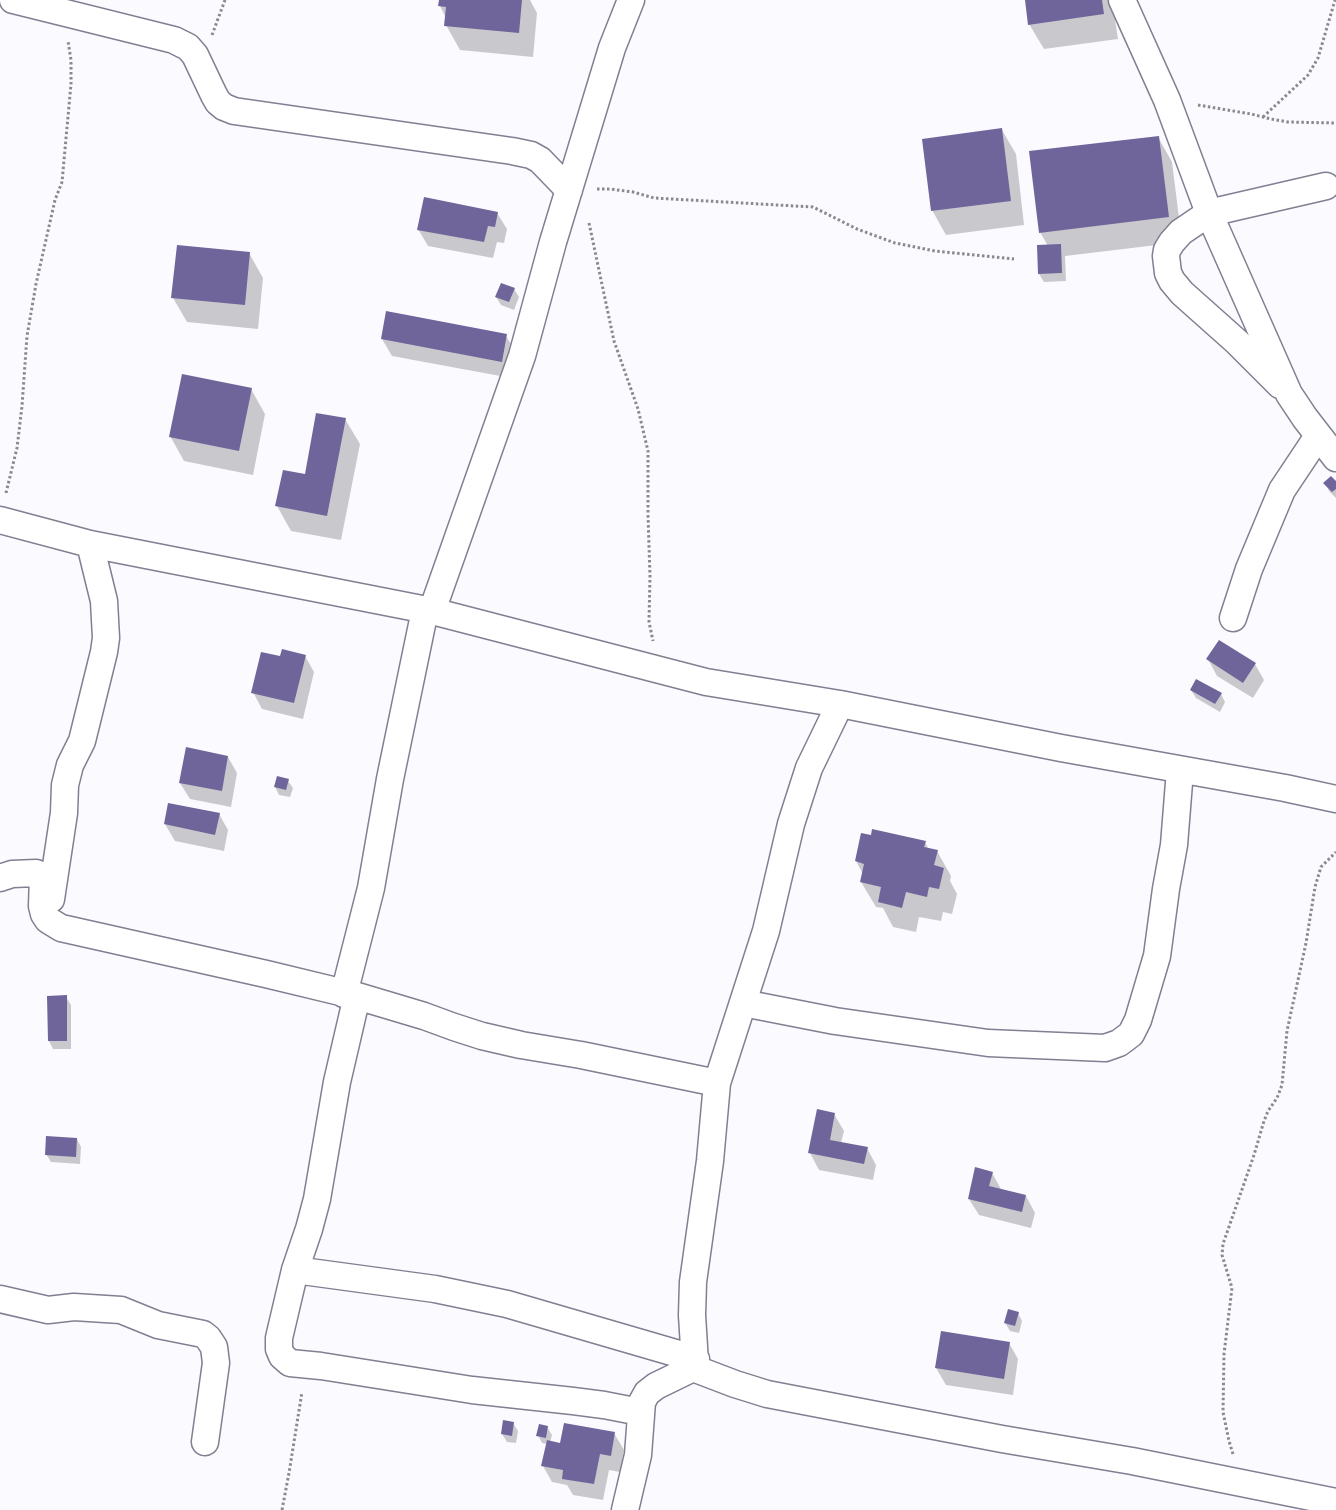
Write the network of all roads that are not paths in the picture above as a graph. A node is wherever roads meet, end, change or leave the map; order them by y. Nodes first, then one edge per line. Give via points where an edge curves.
1 (13, 0) edge
2 (631, 0) edge
3 (1122, 0) edge
4 (1326, 186) dead end
5 (569, 190) junction
6 (1209, 213) junction
7 (1289, 394) junction
8 (1318, 436) junction
9 (1336, 458) edge
10 (2, 508) edge
11 (90, 544) junction
12 (428, 610) junction
13 (1233, 618) dead end
14 (840, 704) junction
15 (1180, 770) junction
16 (1336, 799) edge
17 (0, 878) edge
18 (48, 920) junction
19 (350, 995) junction
20 (743, 1004) junction
21 (717, 1082) junction
22 (295, 1270) junction
23 (0, 1299) edge
24 (694, 1363) junction
25 (640, 1412) junction
26 (205, 1442) dead end
27 (1336, 1502) edge
28 (625, 1510) edge

1 - 5 street via 174,40 188,47 218,102 234,111 531,155
2 - 5 street via 612,48
3 - 6 street via 1167,100
4 - 6 street
5 - 12 street via 522,356
6 - 7 street
6 - 7 street via 1172,242 1166,256 1168,273 1182,293
7 - 8 street
8 - 9 street
8 - 13 street via 1282,490 1249,569
10 - 11 street
11 - 12 street
11 - 18 street via 104,601 106,638 82,741 70,765 65,785 64,813
12 - 14 street via 706,682
12 - 19 street via 390,779
14 - 15 street
14 - 20 street via 809,768
15 - 16 street
15 - 20 street via 1174,845 1157,956 1138,1020 1131,1034 1119,1043 1106,1048 988,1043
17 - 18 street via 12,874 40,875 42,906
18 - 19 street via 61,928
19 - 21 street via 482,1036
19 - 22 street via 317,1199
20 - 21 street
21 - 24 street via 693,1282
22 - 24 street via 435,1289 508,1304
22 - 25 street via 279,1338 282,1356 290,1362
23 - 26 street via 48,1310 74,1307 121,1310 158,1325 203,1334 214,1347 216,1363
24 - 25 street via 681,1374 647,1392
24 - 27 street via 734,1384 767,1394
25 - 28 street via 638,1455

